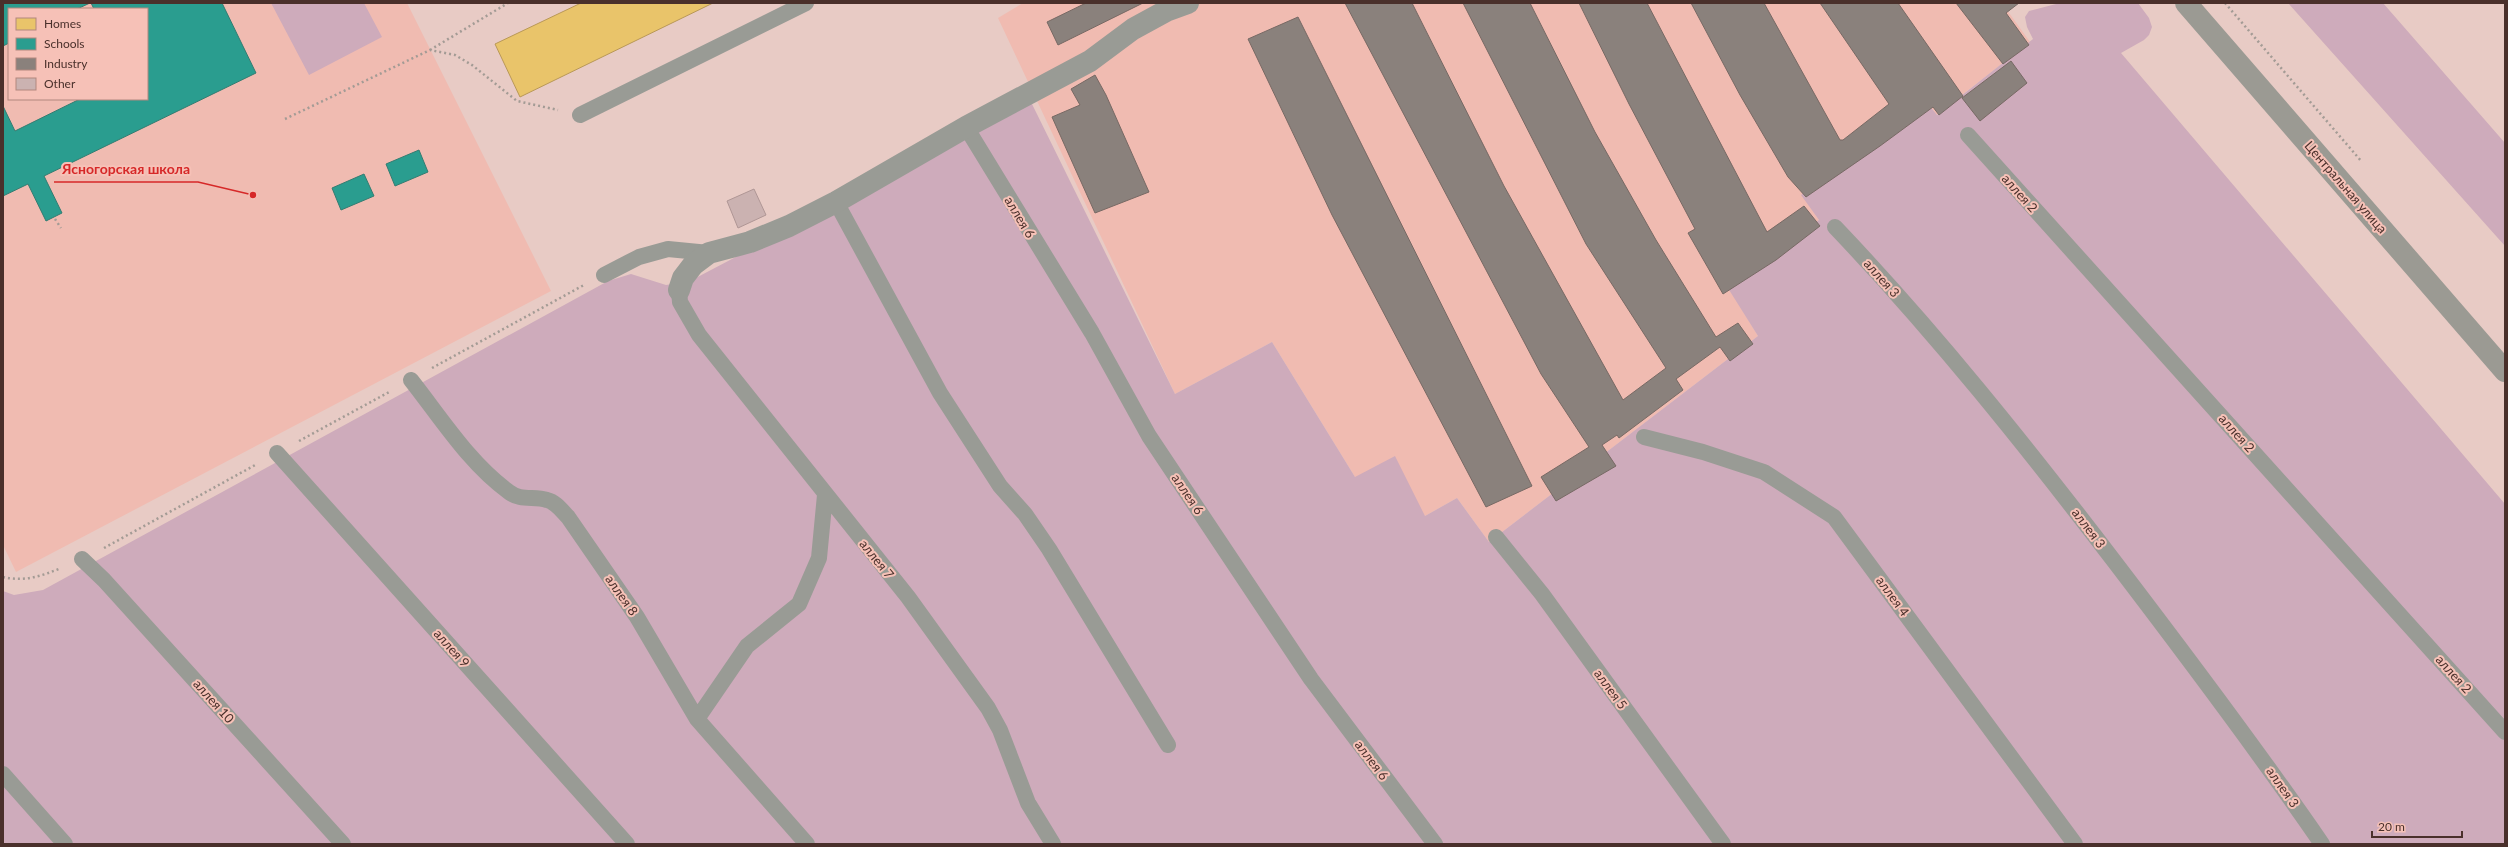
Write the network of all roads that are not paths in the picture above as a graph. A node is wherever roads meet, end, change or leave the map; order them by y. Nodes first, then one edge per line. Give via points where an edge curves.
1 (806, 3) edge
2 (1188, 3) edge
3 (2186, 3) edge
4 (580, 115) road end
5 (966, 127) junction
6 (1968, 135) dead end
7 (836, 202) junction
8 (1835, 227) dead end
9 (709, 253) junction
10 (604, 275) road end
11 (680, 290) joint
12 (2505, 371) edge
13 (411, 380) road end
14 (1644, 437) dead end
15 (277, 453) road end
16 (825, 495) junction
17 (1496, 537) dead end
18 (82, 560) road end
19 (697, 719) junction
20 (2505, 732) edge
21 (1168, 745) dead end
22 (3, 774) edge
23 (65, 844) edge
24 (343, 844) edge
25 (627, 844) edge
26 (807, 844) edge
27 (1054, 844) edge
28 (1435, 844) edge
29 (1723, 844) edge
30 (2075, 844) edge
31 (2322, 844) edge

1 - 4 lane
2 - 5 street via 1166,11 1133,29 1090,61
3 - 12 street, Центральная улица
5 - 7 street
5 - 28 lane, аллея 6 via 1092,334 1149,436 1311,678
6 - 20 lane, аллея 2
7 - 9 street via 750,242
7 - 21 lane via 940,393 1000,486 1025,514 1049,549
8 - 31 lane, аллея 3 via 1884,278 2025,445 2260,754
9 - 10 lane via 668,249 639,257
9 - 11 street via 693,265
11 - 16 lane, аллея 7 via 680,302 699,336
13 - 19 lane, аллея 8 via 474,459 502,488 517,497 548,500 557,505 568,517 637,618
14 - 30 lane, аллея 4 via 1703,452 1764,472 1834,517
15 - 25 lane, аллея 9
16 - 19 lane via 819,558 799,604 747,646
16 - 27 lane, аллея 7 via 908,596 988,708 1000,730 1028,803
17 - 29 lane, аллея 5 via 1542,594
18 - 24 lane, аллея 10 via 104,580
19 - 26 lane, аллея 8
22 - 23 lane

